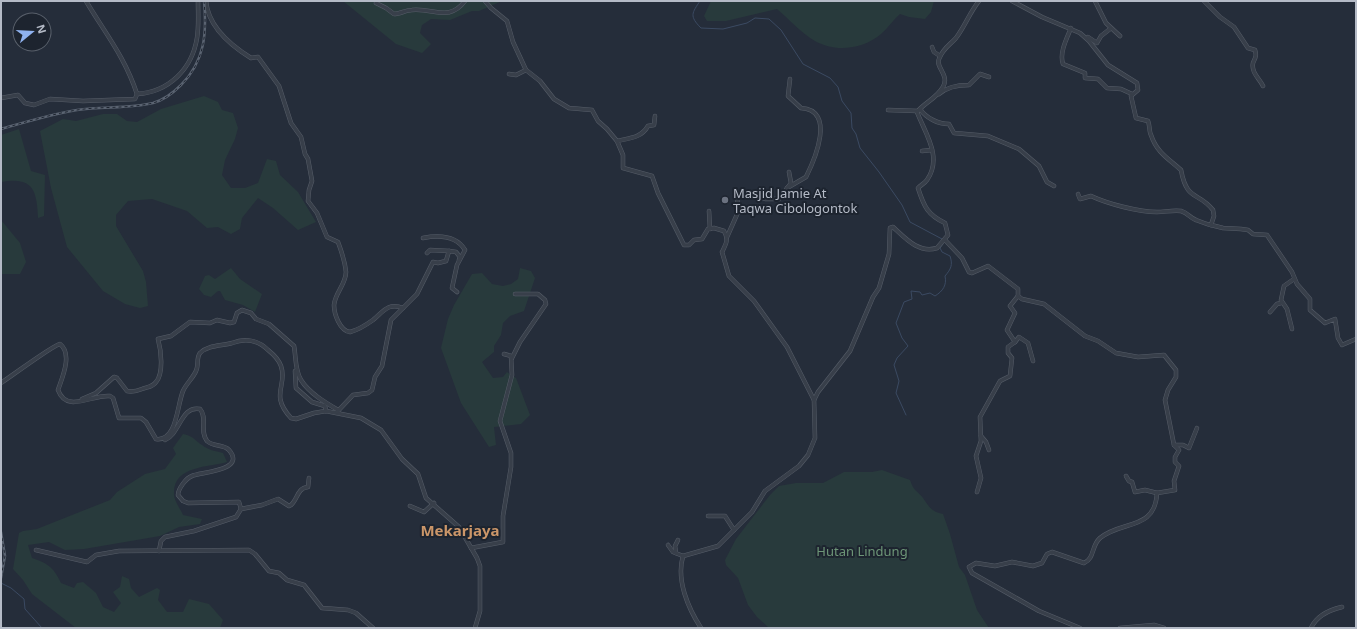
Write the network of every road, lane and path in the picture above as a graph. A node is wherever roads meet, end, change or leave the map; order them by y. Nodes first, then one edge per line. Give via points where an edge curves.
1 (86, 1) edge
2 (198, 1) edge
3 (206, 1) edge
4 (465, 1) edge
5 (485, 1) edge
6 (979, 1) edge
7 (1012, 1) edge
8 (1095, 1) edge
9 (1204, 1) edge
10 (376, 3) dead end
11 (1071, 28) junction
12 (1110, 29) junction
13 (1083, 35) junction
14 (1120, 36) dead end
15 (932, 47) dead end
16 (940, 56) junction
17 (526, 70) junction
18 (509, 74) dead end
19 (989, 77) dead end
20 (790, 79) dead end
21 (1264, 86) dead end
22 (137, 94) junction
23 (1132, 94) junction
24 (938, 95) junction
25 (1, 98) edge
26 (888, 110) dead end
27 (919, 110) junction
28 (655, 116) dead end
29 (616, 141) junction
30 (932, 150) junction
31 (922, 151) dead end
32 (789, 172) dead end
33 (1054, 186) dead end
34 (787, 188) junction
35 (1078, 194) dead end
36 (709, 211) dead end
37 (1211, 225) junction
38 (710, 229) junction
39 (727, 237) junction
40 (423, 238) dead end
41 (943, 243) junction
42 (449, 252) junction
43 (427, 253) dead end
44 (459, 260) junction
45 (1294, 279) junction
46 (457, 292) dead end
47 (515, 294) dead end
48 (1018, 296) junction
49 (1281, 303) junction
50 (1005, 305) dead end
51 (1011, 305) junction
52 (403, 308) junction
53 (1270, 312) dead end
54 (1292, 329) dead end
55 (1356, 339) edge
56 (1015, 342) junction
57 (504, 354) dead end
58 (512, 358) junction
59 (1033, 362) dead end
60 (297, 370) junction
61 (1, 383) edge
62 (814, 400) junction
63 (77, 402) junction
64 (326, 411) junction
65 (337, 412) junction
66 (1198, 428) dead end
67 (981, 435) junction
68 (159, 439) junction
69 (1174, 445) junction
70 (989, 450) dead end
71 (1126, 476) dead end
72 (309, 478) dead end
73 (977, 492) dead end
74 (1157, 493) junction
75 (434, 503) junction
76 (410, 506) dead end
77 (241, 509) junction
78 (708, 516) dead end
79 (734, 530) junction
80 (678, 540) dead end
81 (668, 545) dead end
82 (471, 548) junction
83 (36, 550) dead end
84 (159, 551) junction
85 (676, 553) junction
86 (684, 556) junction
87 (1342, 607) dead end
88 (373, 628) edge
89 (475, 628) edge
90 (701, 628) edge
91 (1080, 628) edge
92 (1120, 628) edge
93 (1164, 628) edge
94 (1312, 628) edge

1 - 22 street via 92,14 121,54
2 - 22 street via 197,39 190,59 170,84 157,91
3 - 52 street via 212,23 237,49 251,58 258,57 271,75 280,88 291,124 301,137 312,181 309,203 317,213 327,237 338,242 345,270 334,305 339,324 350,332 363,327 388,307
4 - 10 street via 454,12 447,14 413,10 394,14
5 - 17 street via 506,21
6 - 16 street via 955,39 946,45
7 - 11 street via 1042,17
8 - 12 street
9 - 21 street via 1220,18 1238,30 1248,48 1255,50 1255,73
11 - 13 street
11 - 23 street via 1061,59 1063,64 1085,74 1085,78 1098,79 1107,88 1121,89
12 - 13 street via 1096,43
12 - 14 street
13 - 23 street via 1108,65 1137,83 1138,89
15 - 16 street
16 - 24 street via 938,64 944,71 944,80
17 - 18 street via 516,75
17 - 29 street via 558,102 569,108 593,110 598,121
19 - 24 street via 980,74 969,85 947,89
20 - 34 street via 788,96 801,108 814,111 820,123 821,139 806,177
22 - 25 street via 135,99 83,101 50,98 34,105 25,103 18,95
23 - 37 street via 1137,119 1148,120 1150,135 1167,160 1182,170 1183,180 1191,194 1213,210
24 - 27 street
26 - 27 street
27 - 30 street via 917,115 927,131
27 - 33 street via 941,125 949,124 954,133 988,136 1020,149 1039,166 1047,182
28 - 29 street via 654,125 648,126 643,134
29 - 38 street via 623,155 624,169 638,170 652,176 684,245 702,239
30 - 31 street
30 - 41 street via 934,163 928,178 918,188 928,212 948,227 949,234
32 - 34 street via 791,183
34 - 39 street via 779,199 768,200 736,194 739,210
35 - 37 street via 1080,199 1091,196 1139,210 1183,212 1190,214 1194,220
36 - 38 street
37 - 45 street via 1267,235
38 - 39 street via 723,230
39 - 62 street via 727,245 722,251 723,262 729,276 754,301 787,347
40 - 44 street via 448,237 461,244 465,250
41 - 48 street via 962,258 969,272 988,266 1018,290
41 - 62 street via 933,249 920,248 893,227 890,228 889,253 879,288 850,351
42 - 43 street via 430,250
42 - 44 street via 457,253
42 - 52 street via 446,261 433,262 422,288
44 - 46 street via 452,283 452,288
45 - 49 street via 1284,286
45 - 55 street via 1310,299 1310,309 1313,313 1326,323 1332,319 1336,320 1341,344
47 - 58 street via 538,294 546,304
48 - 51 street
48 - 69 street via 1044,304 1085,336 1116,353 1138,357 1164,355 1169,359 1176,372 1165,400
49 - 53 street
49 - 54 street via 1287,309
50 - 51 street
51 - 56 street via 1015,313 1007,330
52 - 65 street via 391,320 382,366 376,375 372,390 353,395
56 - 59 street via 1019,338 1028,343
56 - 67 street via 1008,347 1008,353 1012,358 1010,376 1000,381 981,416
57 - 58 street
58 - 82 street via 512,375 500,421 511,453 503,516 504,542
60 - 63 street via 294,346 269,324 256,320 251,313 242,310 237,313 234,322 190,322 171,336 158,339 161,351 160,370 158,381 153,386 127,391 114,377 96,393
60 - 64 street via 296,388 312,402 325,406
60 - 65 street via 301,381
61 - 63 street via 46,353 55,344 60,344 64,348 66,370 58,390 68,402
62 - 79 street via 815,438 808,455 799,466 765,491 752,512
63 - 68 street via 111,396 119,419 141,418 156,439
64 - 65 street
64 - 68 street via 291,418 280,401 282,369 279,362 261,344 239,340 212,347 201,353 197,370 182,394 173,430 166,437
65 - 75 street via 363,418 381,430 402,459 418,474 425,496
66 - 69 street via 1189,448
67 - 70 street
67 - 73 street via 976,456 981,478
68 - 77 street via 170,437 187,412 200,409 204,414 206,439 212,444 227,448 232,459 230,465 223,469 190,476 178,495 183,502 188,503 239,502
69 - 74 street via 1179,450 1175,457 1175,462 1179,466 1174,481 1175,490
71 - 74 street via 1132,482 1135,492 1145,490
72 - 77 street via 308,487 300,490 291,505 288,506 278,499
74 - 91 street via 1154,506 1147,518 1100,538 1095,543 1091,558 1085,563 1052,552 1047,554 1042,563 1035,566 1012,562 995,566 976,563 970,566 972,573 1039,611
75 - 76 street via 424,512
75 - 82 street via 459,527
77 - 84 street via 236,517 194,531 164,537
78 - 79 street via 725,516
79 - 86 street via 716,547
80 - 85 street
81 - 85 street
82 - 89 street via 480,566 480,610
83 - 84 street via 87,562 95,555 113,552
84 - 88 street via 249,550 269,571 304,585 322,608 356,613
85 - 86 street
86 - 90 street via 680,569 686,599
87 - 94 street via 1323,614 1314,622
92 - 93 street via 1154,625

